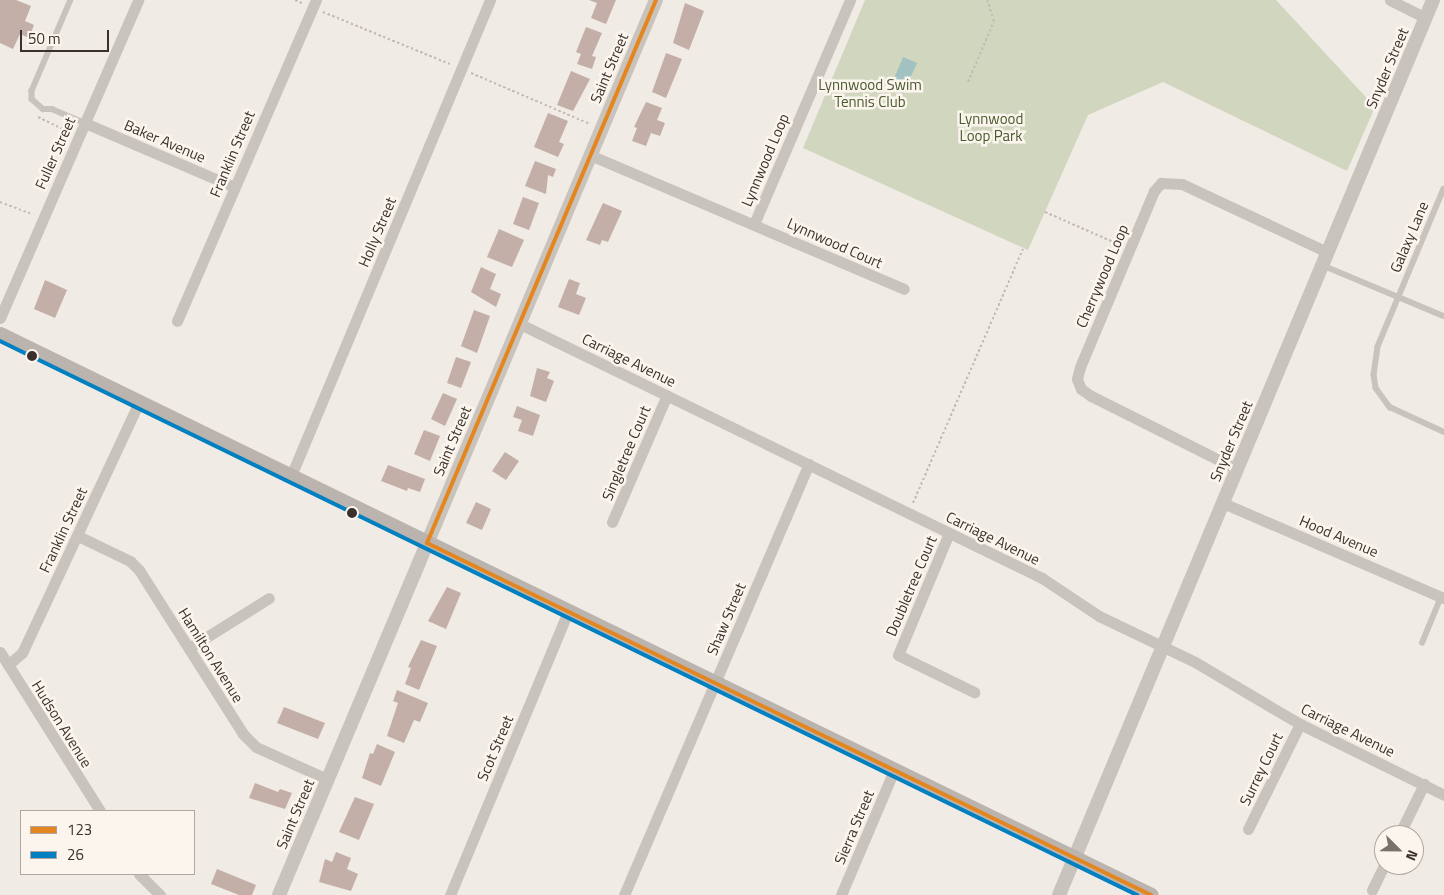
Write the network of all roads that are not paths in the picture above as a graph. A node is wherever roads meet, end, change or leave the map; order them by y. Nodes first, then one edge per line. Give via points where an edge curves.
1 (70, 0) edge
2 (138, 0) edge
3 (490, 0) edge
4 (656, 0) edge
5 (850, 0) edge
6 (1390, 0) edge
7 (1433, 0) edge
8 (314, 4) edge
9 (1426, 18) junction
10 (85, 123) junction
11 (590, 154) junction
12 (234, 187) junction
13 (1444, 189) edge
14 (754, 224) junction
15 (1325, 258) junction
16 (904, 289) dead end
17 (1398, 296) junction
18 (1444, 316) edge
19 (0, 318) edge
20 (177, 321) dead end
21 (520, 324) junction
22 (0, 334) edge
23 (667, 395) junction
24 (139, 402) junction
25 (1444, 432) edge
26 (808, 464) junction
27 (1237, 469) junction
28 (291, 476) junction
29 (1223, 503) junction
30 (612, 522) dead end
31 (949, 533) junction
32 (78, 536) junction
33 (427, 543) junction
34 (1443, 597) edge
35 (269, 598) dead end
36 (568, 612) junction
37 (1422, 644) dead end
38 (1162, 646) junction
39 (189, 648) junction
40 (0, 652) edge
41 (8, 665) junction
42 (715, 682) junction
43 (974, 692) dead end
44 (1300, 724) junction
45 (894, 770) junction
46 (327, 779) junction
47 (1424, 784) junction
48 (1444, 795) edge
49 (99, 810) edge
50 (1404, 825) edge
51 (1248, 828) dead end
52 (1074, 858) junction
53 (140, 875) edge
54 (1379, 875) edge
55 (1372, 890) dead end
56 (160, 895) edge
57 (279, 895) edge
58 (450, 895) edge
59 (624, 895) edge
60 (841, 895) edge
61 (1059, 895) edge
62 (1151, 895) edge

1 - 10 lane via 32,91 32,99 43,109 52,109
2 - 10 street, Fuller Street
3 - 28 street, Holly Street
4 - 11 street, Saint Street
5 - 14 street, Lynnwood Loop
6 - 9 street
7 - 9 street, Snyder Street
8 - 12 street, Franklin Street
9 - 15 street, Snyder Street
10 - 12 street, Baker Avenue
10 - 19 street, Fuller Street
11 - 14 street, Lynnwood Loop
11 - 21 street, Saint Street
12 - 20 street, Franklin Street
13 - 17 lane, Galaxy Lane
14 - 16 street, Lynnwood Court
15 - 17 lane
15 - 27 street, Snyder Street
15 - 27 street, Cherrywood Loop via 1182,184 1161,183 1154,191 1094,332 1078,373 1082,390
17 - 18 lane
17 - 25 lane, Galaxy Lane via 1374,363 1376,388 1390,407
21 - 23 street, Carriage Avenue
21 - 33 street, Saint Street
22 - 24 main road
23 - 26 street, Carriage Avenue
23 - 30 street, Singletree Court
24 - 28 main road
24 - 32 street, Franklin Street
26 - 31 street, Carriage Avenue
26 - 42 street, Shaw Street
27 - 29 street, Snyder Street
28 - 33 main road
29 - 34 street, Hood Avenue
29 - 38 street, Snyder Street
31 - 38 street, Carriage Avenue via 1042,578 1099,616
31 - 43 street, Doubletree Court via 898,655
32 - 39 street, Hamilton Avenue via 130,561
32 - 41 street, Franklin Street via 22,653
33 - 36 main road
33 - 46 street, Saint Street
34 - 37 lane
35 - 39 street
36 - 42 main road
36 - 58 street, Scot Street
38 - 44 street, Carriage Avenue via 1218,674
38 - 52 street, Snyder Street
39 - 46 street, Hamilton Avenue via 244,734 256,747
40 - 41 street, Hudson Avenue
41 - 49 street, Hudson Avenue
42 - 45 main road
42 - 59 street, Shaw Street
44 - 47 street, Carriage Avenue
44 - 51 street, Surrey Court
45 - 52 main road
45 - 60 street, Sierra Street
46 - 57 street, Saint Street
47 - 48 street, Carriage Avenue
47 - 50 street
52 - 61 street, Snyder Street
52 - 62 main road
53 - 56 street
54 - 55 street

